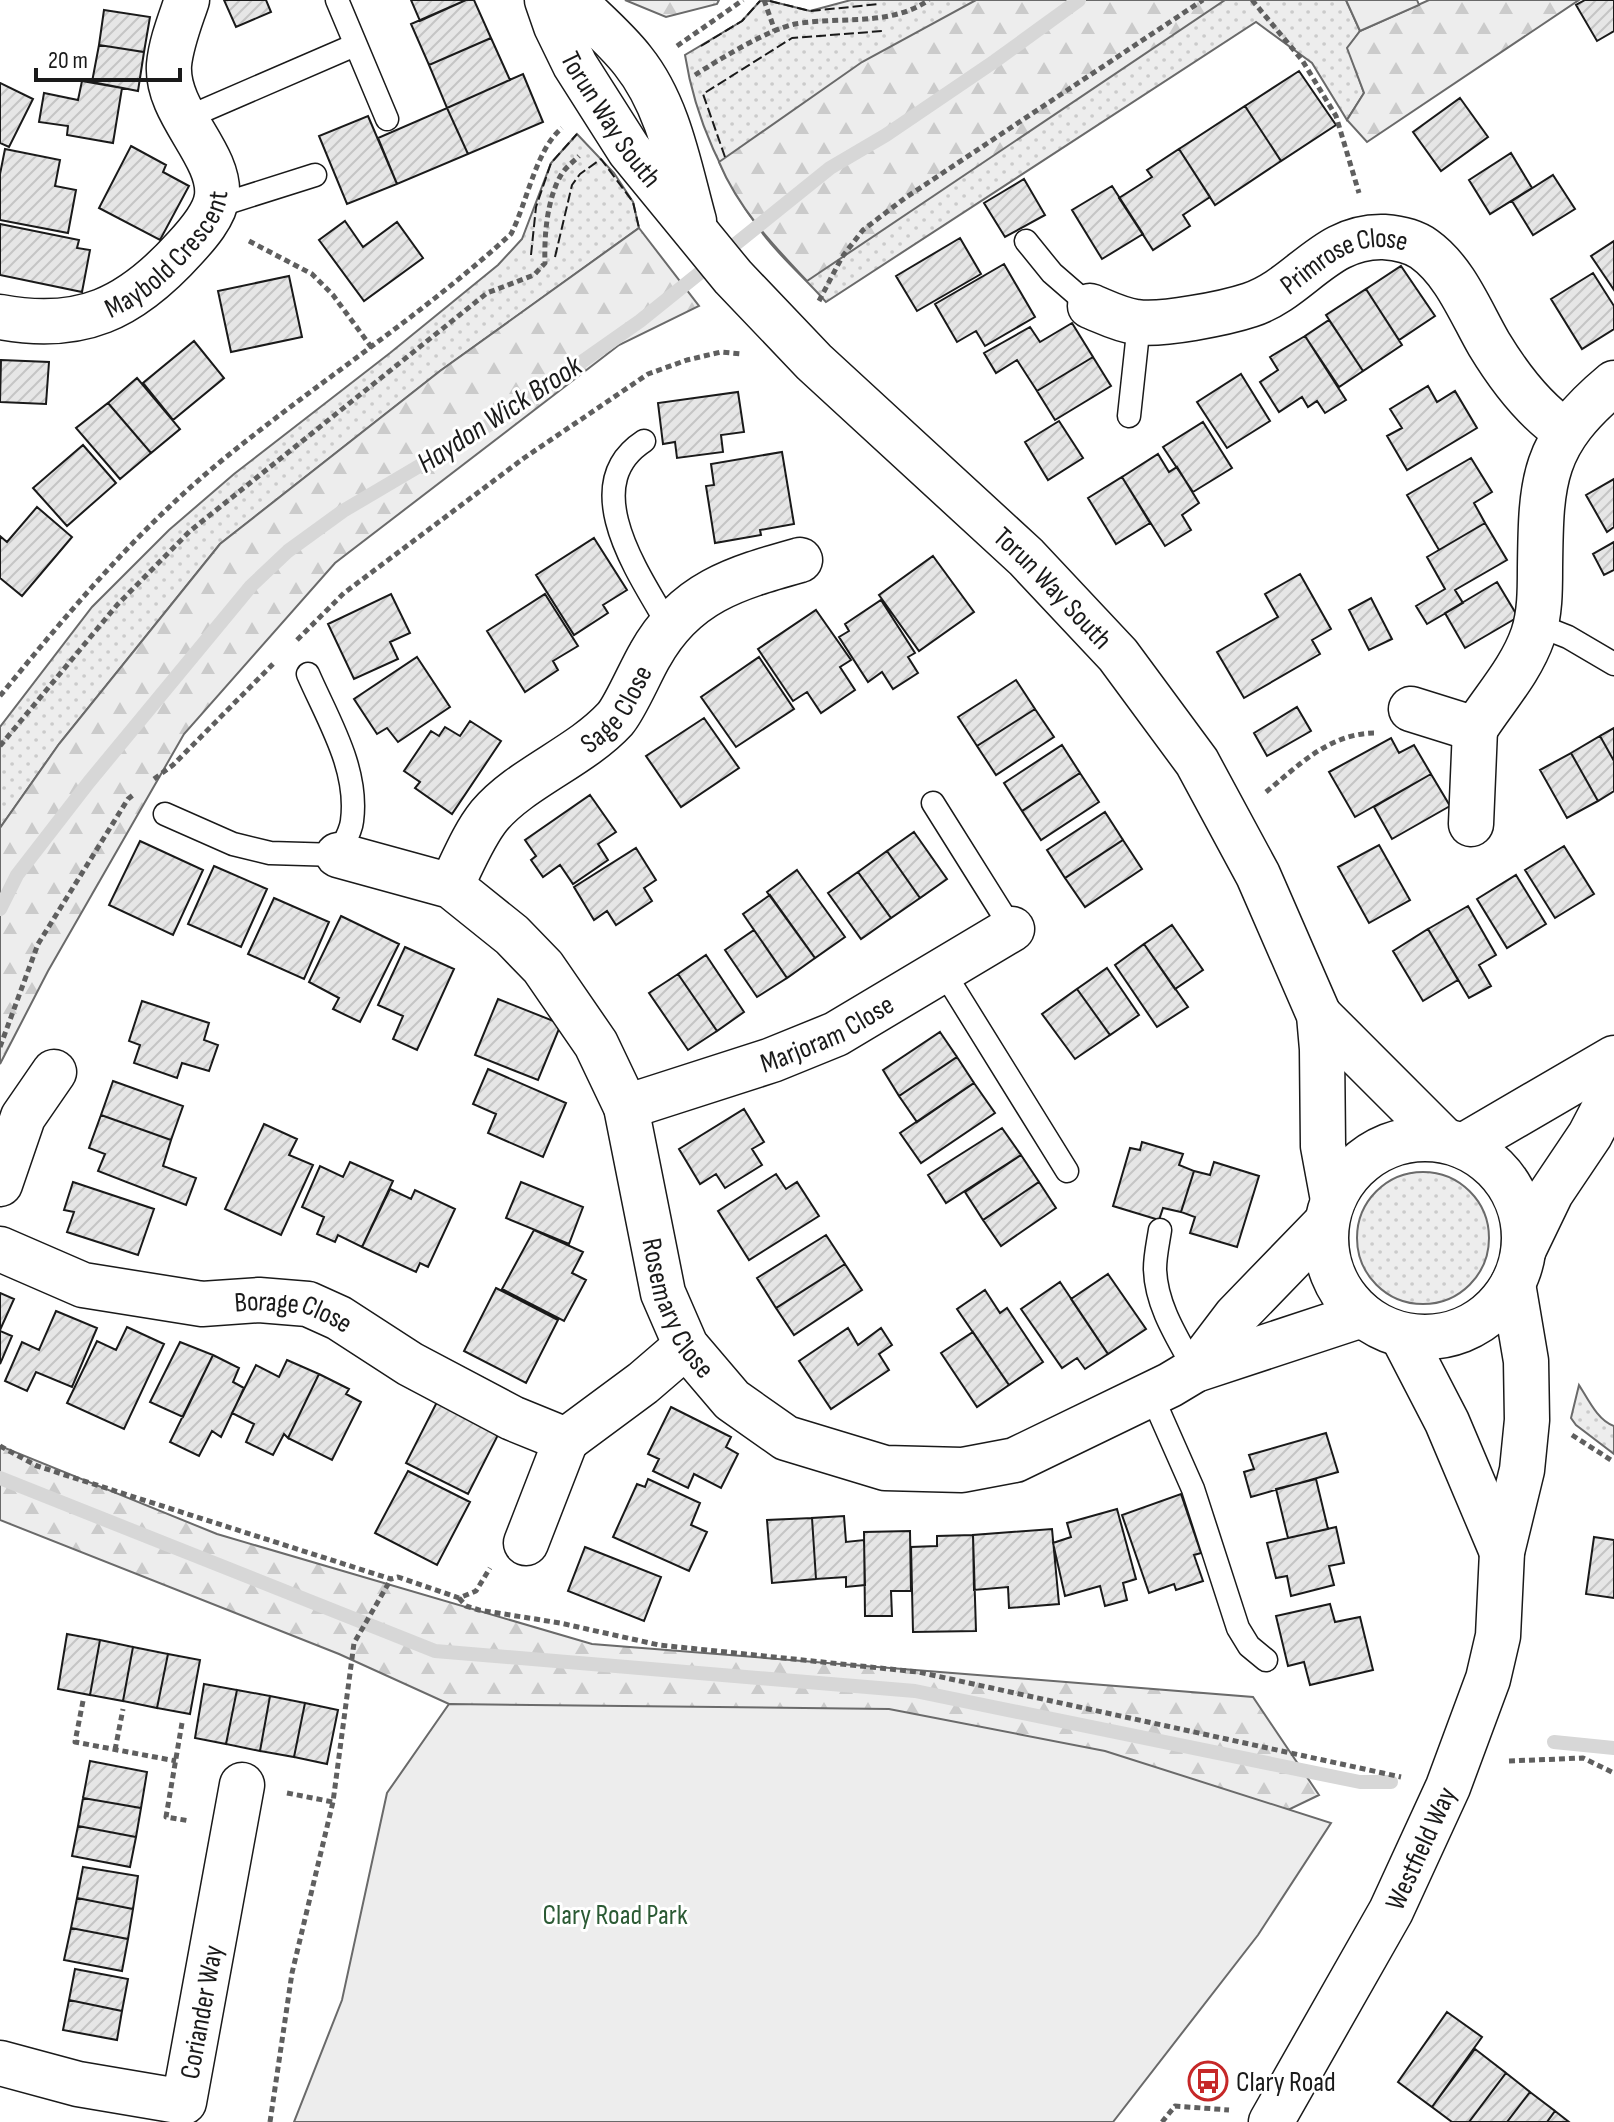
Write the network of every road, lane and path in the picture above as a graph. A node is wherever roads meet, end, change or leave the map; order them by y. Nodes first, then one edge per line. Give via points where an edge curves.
1 (187, 0) edge
2 (337, 0) edge
3 (547, 0) edge
4 (573, 0) edge
5 (764, 0) edge
6 (929, 0) edge
7 (1203, 0) edge
8 (1252, 0) edge
9 (775, 31) junction
10 (355, 45) junction
11 (657, 101) junction
12 (606, 115) junction
13 (184, 119) junction
14 (387, 119) dead end
15 (315, 175) dead end
16 (211, 211) junction
17 (701, 236) junction
18 (1371, 237) junction
19 (1026, 241) dead end
20 (1090, 306) joint
21 (0, 317) edge
22 (1139, 323) junction
23 (785, 334) junction
24 (372, 348) junction
25 (1614, 383) edge
26 (1129, 416) dead end
27 (1565, 431) junction
28 (644, 441) dead end
29 (800, 560) dead end
30 (1535, 624) junction
31 (670, 628) junction
32 (291, 647) dead end
33 (280, 657) dead end
34 (1614, 664) edge
35 (308, 674) dead end
36 (0, 696) edge
37 (1411, 709) joint
38 (1475, 729) junction
39 (0, 746) edge
40 (151, 782) dead end
41 (140, 790) dead end
42 (1259, 798) dead end
43 (933, 803) dead end
44 (165, 814) dead end
45 (1471, 824) dead end
46 (338, 855) junction
47 (451, 886) junction
48 (1012, 929) joint
49 (943, 971) junction
50 (1319, 1015) junction
51 (0, 1047) edge
52 (1614, 1058) edge
53 (54, 1072) dead end
54 (1614, 1089) edge
55 (626, 1107) junction
56 (1454, 1143) junction
57 (1067, 1171) dead end
58 (0, 1184) edge
59 (1329, 1212) junction
60 (1160, 1230) dead end
61 (0, 1249) edge
62 (1518, 1266) junction
63 (1362, 1315) junction
64 (1402, 1335) junction
65 (686, 1346) junction
66 (1195, 1370) junction
67 (1151, 1394) junction
68 (566, 1440) junction
69 (0, 1446) edge
70 (526, 1543) joint
71 (1502, 1552) junction
72 (391, 1579) junction
73 (459, 1598) junction
74 (1266, 1660) dead end
75 (83, 1701) dead end
76 (123, 1709) dead end
77 (182, 1723) dead end
78 (115, 1750) junction
79 (176, 1761) junction
80 (1614, 1773) edge
81 (242, 1785) dead end
82 (1448, 1787) junction
83 (233, 1828) junction
84 (0, 2063) edge
85 (1274, 2118) edge
86 (270, 2122) edge
87 (1162, 2122) edge

1 - 13 street, Maybold Crescent via 169,66
2 - 10 lane
3 - 12 street, Torun Way South via 568,52
4 - 11 street, Torun Way South via 633,61
5 - 9 path
6 - 9 path via 914,10 878,18 795,24
7 - 23 path via 863,230 812,311
8 - 18 path via 1302,60 1336,116
9 - 11 path
10 - 13 lane
10 - 14 lane
11 - 17 street, Torun Way South
12 - 17 street, Torun Way South
12 - 24 path via 557,131 543,150 511,234
12 - 39 path via 588,147 562,173 553,193 545,263 534,275 487,293 190,531 117,605
13 - 16 street, Maybold Crescent via 216,182
15 - 16 lane
16 - 21 street, Maybold Crescent via 172,263 121,302 68,321
16 - 24 path via 259,248 312,274
17 - 23 street, Torun Way South
18 - 22 street, Primrose Close via 1335,248 1252,304
18 - 27 street, Primrose Close via 1398,238 1424,248 1464,297 1523,392
19 - 20 lane
20 - 22 street, Primrose Close
22 - 26 lane
23 - 32 path via 761,354 721,352 648,374 524,458 356,584
23 - 50 street, Torun Way South via 1026,557 1118,655 1197,762 1232,824
24 - 36 path via 167,508 114,561
25 - 27 street
27 - 30 street via 1544,490
28 - 31 lane via 617,468 613,503 631,557
29 - 31 street, Sage Close via 715,588
30 - 34 lane
30 - 38 street via 1521,664
31 - 47 street, Sage Close via 654,647 617,717 490,815
33 - 40 path
35 - 46 lane via 351,781 352,824
37 - 38 street
37 - 42 path via 1396,733 1354,734 1333,741
38 - 45 street
41 - 51 path via 128,799 38,944
43 - 48 lane
44 - 46 lane via 233,844 270,853
46 - 47 street, Rosemary Close
47 - 55 street, Rosemary Close via 543,967 596,1044
48 - 49 street, Marjoram Close
49 - 55 street, Marjoram Close via 836,1034
49 - 57 lane
50 - 56 street, Torun Way South
50 - 59 street, Torun Way South
52 - 56 street
53 - 58 street via 23,1117
54 - 62 street via 1551,1193
55 - 65 street, Rosemary Close via 663,1293
56 - 59 street via 1424,1138 1374,1152 1352,1171
56 - 62 street, Westfield Way via 1495,1168 1511,1188 1521,1214
59 - 63 street via 1330,1271
59 - 66 street, Rosemary Close
60 - 66 lane via 1157,1290
61 - 68 street, Borage Close via 83,1285 202,1304 308,1304 499,1411
62 - 64 street via 1487,1316 1467,1328 1443,1336
62 - 71 street, Westfield Way via 1527,1420 1522,1470
63 - 64 street
63 - 66 street, Rosemary Close
64 - 71 street, Westfield Way via 1447,1422
65 - 67 street, Rosemary Close via 732,1400 786,1438 885,1468 962,1470 1015,1460
65 - 68 street
66 - 67 street, Rosemary Close
67 - 74 lane via 1193,1489 1238,1628
68 - 70 street
69 - 72 path via 37,1466
70 - 73 path via 497,1554 482,1585
71 - 82 street, Westfield Way via 1498,1636 1488,1679
72 - 73 path
72 - 86 path via 354,1643 333,1802 292,1973
73 - 82 path via 479,1610 659,1645 918,1672
75 - 78 path via 75,1742
76 - 78 path
77 - 79 path
78 - 79 path
79 - 83 path via 166,1817
80 - 82 path via 1583,1758 1513,1759
81 - 83 street, Coriander Way
82 - 85 street, Westfield Way via 1391,1911
83 - 84 street, Coriander Way via 184,2102 78,2084
85 - 87 path via 1175,2106

